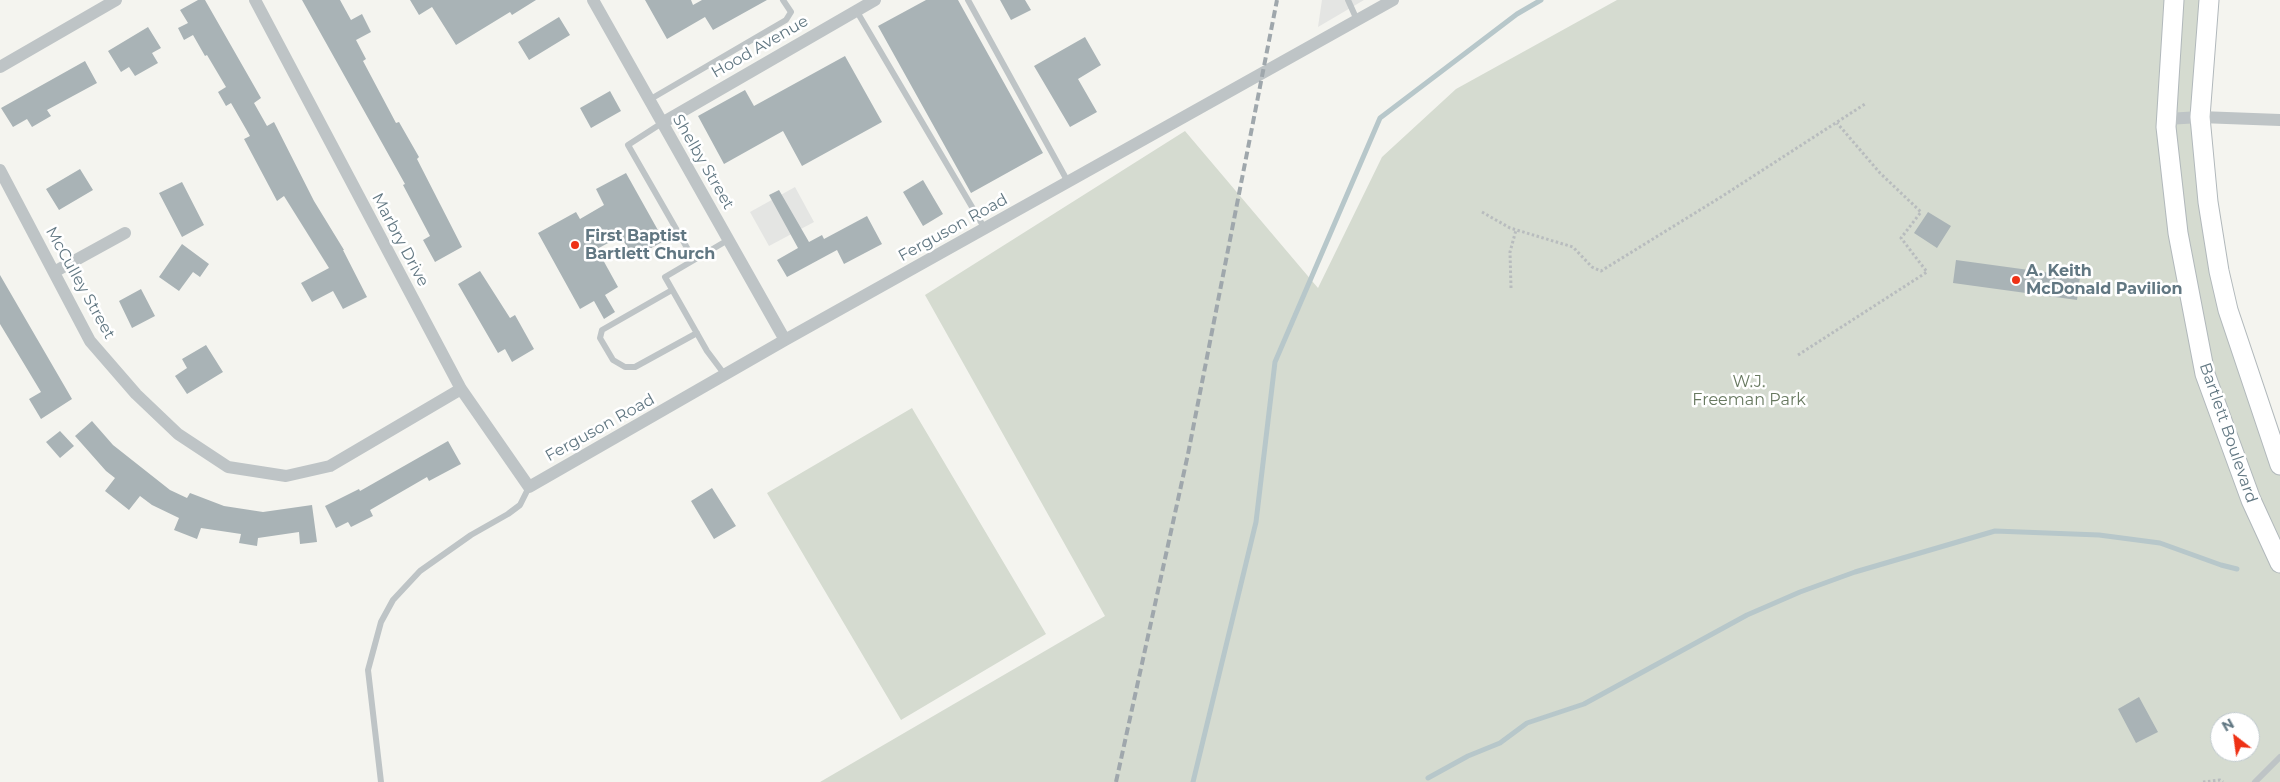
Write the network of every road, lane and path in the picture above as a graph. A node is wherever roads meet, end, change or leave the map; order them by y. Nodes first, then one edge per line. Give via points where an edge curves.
1 (116, 0) edge
2 (255, 0) edge
3 (593, 0) edge
4 (783, 0) edge
5 (875, 0) edge
6 (968, 0) edge
7 (1348, 0) edge
8 (1393, 0) edge
9 (2174, 0) edge
10 (2209, 0) edge
11 (856, 10) junction
12 (1357, 20) junction
13 (0, 67) edge
14 (649, 100) junction
15 (1865, 104) dead end
16 (2200, 117) junction
17 (2167, 119) junction
18 (2280, 120) edge
19 (1837, 123) junction
20 (662, 124) junction
21 (0, 170) edge
22 (1068, 182) junction
23 (1482, 212) dead end
24 (985, 229) junction
25 (1516, 230) junction
26 (124, 233) dead end
27 (728, 240) junction
28 (694, 260) junction
29 (54, 272) junction
30 (1511, 288) dead end
31 (672, 290) junction
32 (697, 333) junction
33 (785, 340) junction
34 (1798, 355) dead end
35 (725, 375) junction
36 (461, 390) junction
37 (2280, 464) edge
38 (529, 487) junction
39 (2280, 563) edge
40 (2280, 757) edge
41 (381, 782) edge
42 (2203, 782) edge
43 (2224, 782) edge
44 (2255, 782) edge

1 - 13 street
2 - 36 street, Marbry Drive
3 - 14 street, Shelby Street
4 - 14 lane via 790,12 786,20
5 - 11 street, Hood Avenue
6 - 22 lane
7 - 12 lane
8 - 12 street, Ferguson Road
9 - 17 main road, Bartlett Boulevard
10 - 16 main road
11 - 20 street, Hood Avenue
11 - 24 lane
12 - 22 street, Ferguson Road
14 - 20 street, Shelby Street
15 - 19 path
16 - 17 street
16 - 18 street
16 - 37 main road via 2219,271 2228,310
17 - 39 main road, Bartlett Boulevard via 2178,233 2205,374 2251,500
19 - 25 path via 1601,271 1592,267 1573,247
19 - 34 path via 1880,173 1921,212 1901,238 1926,272
20 - 27 street, Shelby Street
20 - 28 lane via 628,144
21 - 29 street, McCulley Street
22 - 24 street, Ferguson Road
23 - 25 path
24 - 33 street, Ferguson Road
25 - 30 path via 1510,252
26 - 29 street
27 - 28 lane
27 - 33 street, Shelby Street
28 - 31 lane via 665,277
29 - 36 street, McCulley Street via 90,340 136,394 178,434 228,467 286,476 330,466
31 - 32 lane
31 - 32 lane via 602,330 600,338 613,360 625,367 635,367
32 - 35 lane
33 - 35 street, Ferguson Road
35 - 38 street, Ferguson Road
36 - 38 street, Marbry Drive
38 - 41 lane via 520,505 470,535 420,571 393,600 381,622 368,670
40 - 44 lane
42 - 43 path

